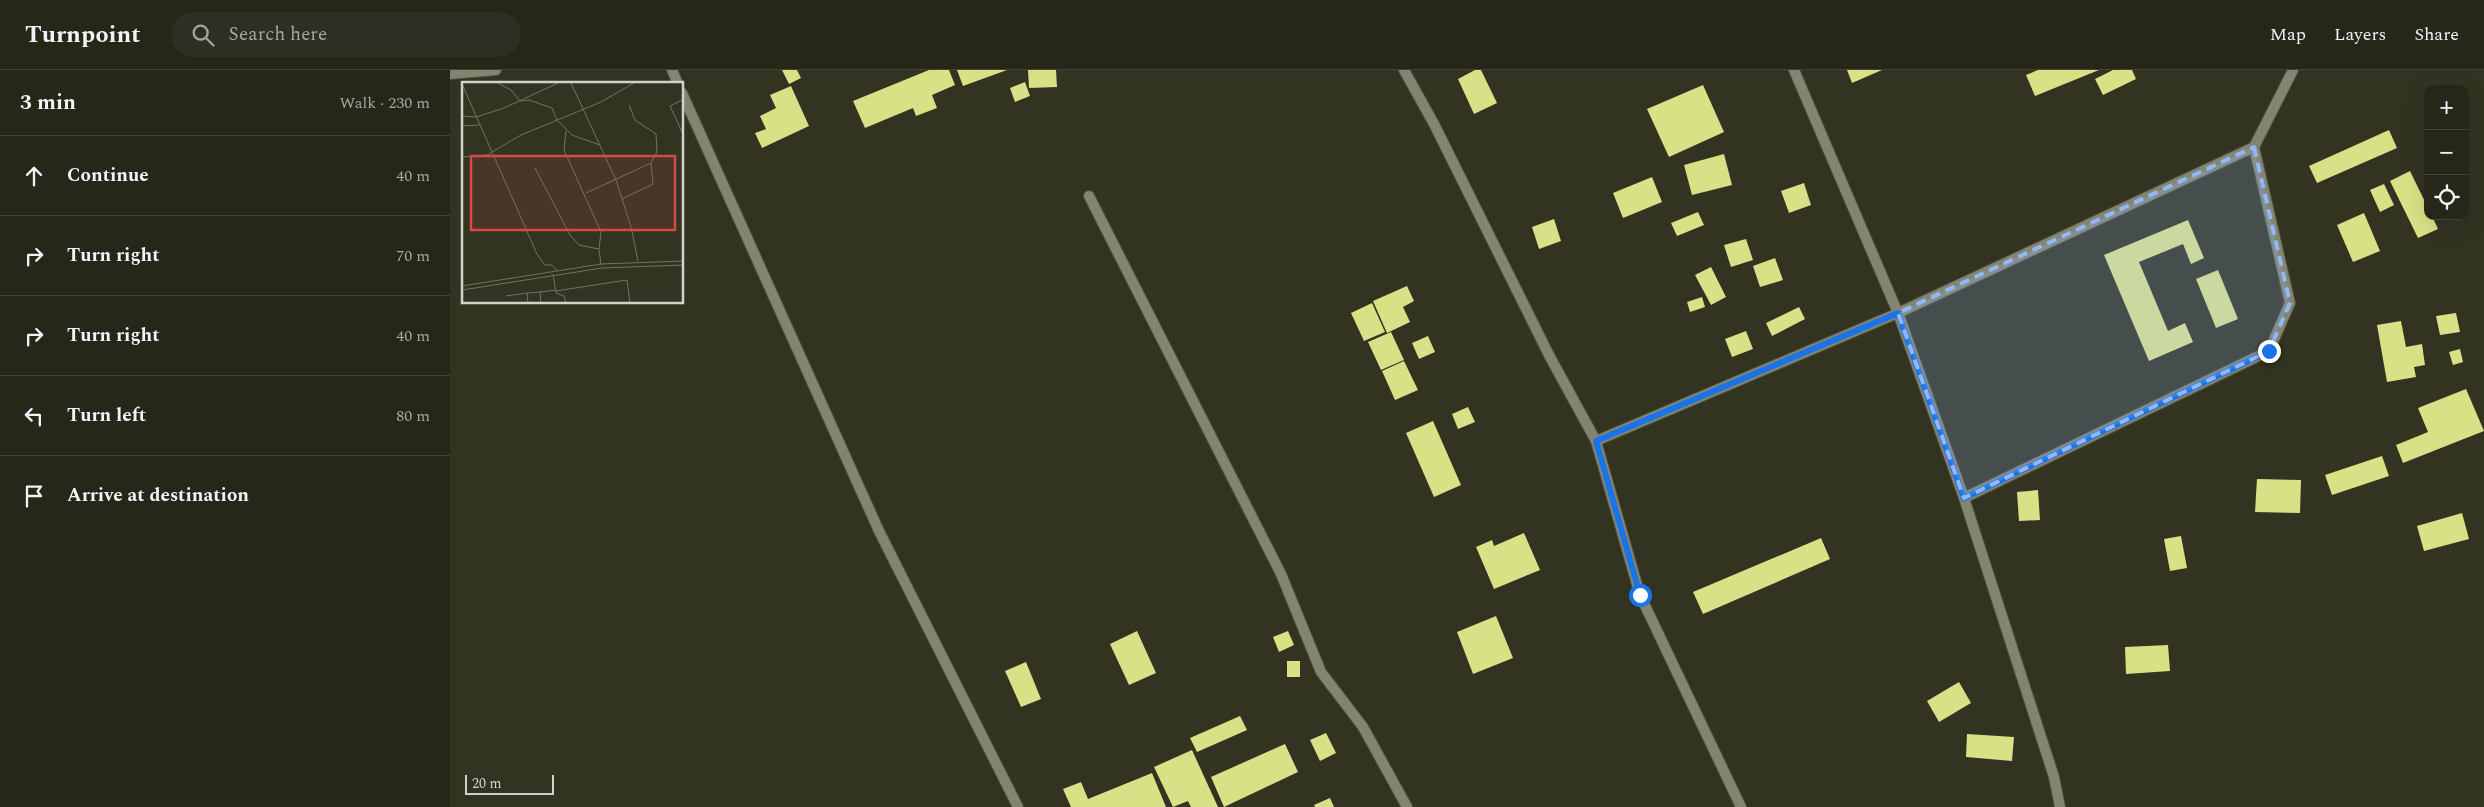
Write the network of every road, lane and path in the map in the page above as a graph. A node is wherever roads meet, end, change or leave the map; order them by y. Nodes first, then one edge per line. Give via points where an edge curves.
1 (496, 70) edge
2 (672, 70) edge
3 (1404, 70) edge
4 (1794, 70) edge
5 (2293, 70) edge
6 (450, 74) edge
7 (677, 82) edge
8 (684, 97) edge
9 (2254, 147) junction
10 (1089, 196) dead end
11 (1898, 313) junction
12 (1596, 441) junction
13 (1964, 498) junction
14 (1018, 807) edge
15 (1407, 807) edge
16 (1741, 807) edge
17 (2060, 807) edge

1 - 6 street
2 - 7 street
3 - 12 street
4 - 11 street
5 - 9 street
8 - 14 street via 879,532
9 - 11 street
9 - 13 street via 2290,303 2269,351
10 - 15 street via 1281,574 1321,672 1363,727
11 - 12 street
11 - 13 street
12 - 16 street via 1640,595
13 - 17 street via 2054,777

